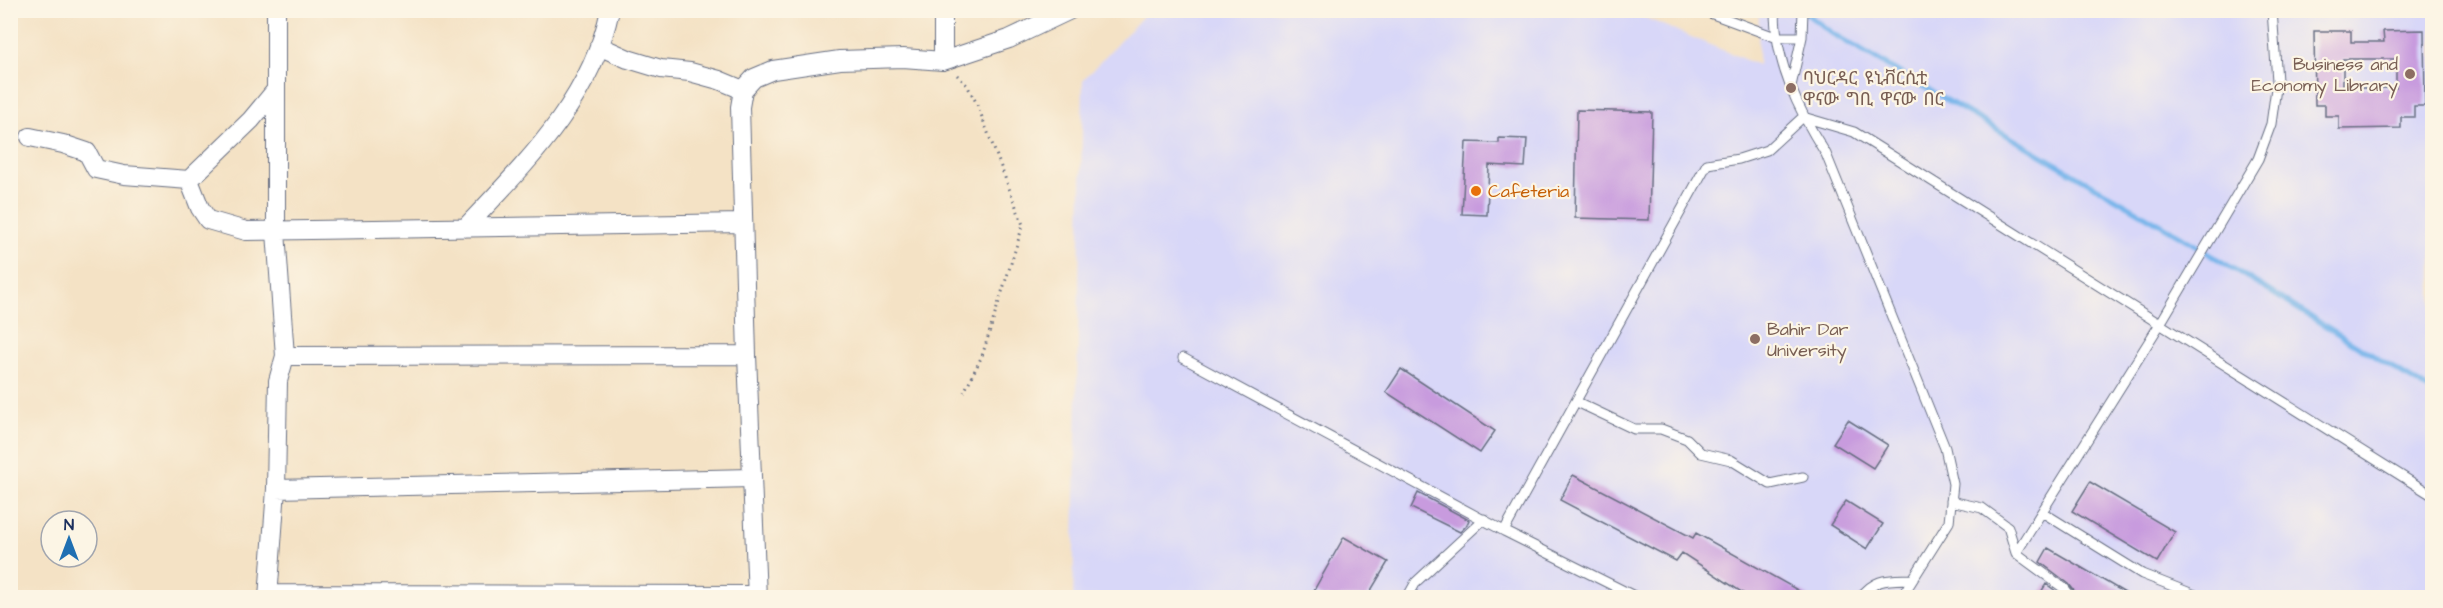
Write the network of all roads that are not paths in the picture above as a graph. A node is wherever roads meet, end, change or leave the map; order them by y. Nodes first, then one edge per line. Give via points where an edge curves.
1 (276, 10) edge
2 (610, 10) edge
3 (943, 10) edge
4 (1070, 10) edge
5 (1702, 10) edge
6 (1775, 10) edge
7 (2272, 10) edge
8 (1803, 14) edge
9 (1775, 37) junction
10 (1802, 37) junction
11 (599, 46) junction
12 (943, 62) junction
13 (1791, 88) junction
14 (743, 90) junction
15 (275, 91) junction
16 (1803, 117) junction
17 (30, 137) dead end
18 (189, 180) junction
19 (743, 223) junction
20 (465, 228) junction
21 (276, 232) junction
22 (2160, 324) junction
23 (747, 355) junction
24 (285, 356) junction
25 (1182, 358) dead end
26 (1577, 402) junction
27 (1803, 477) dead end
28 (752, 478) junction
29 (276, 489) junction
30 (2433, 495) edge
31 (1951, 501) junction
32 (2042, 512) junction
33 (1484, 519) junction
34 (1504, 531) junction
35 (2016, 553) junction
36 (1913, 579) junction
37 (268, 596) edge
38 (757, 596) edge
39 (1407, 597) edge
40 (1638, 597) edge
41 (1860, 597) edge
42 (1901, 597) edge
43 (2072, 597) edge
44 (2204, 597) edge

1 - 15 street
2 - 11 street
3 - 12 street
4 - 12 street via 1008,39
5 - 9 lane
6 - 9 lane
7 - 22 lane via 2277,81 2271,124 2258,159
8 - 10 lane
9 - 10 lane
9 - 13 lane
10 - 13 lane
11 - 14 street via 628,59 661,69 690,72
11 - 20 street via 579,91 543,144
12 - 14 street via 903,58 840,60 773,70 754,78
13 - 16 lane
14 - 19 street
15 - 18 street
15 - 21 street
16 - 22 lane via 1854,132
16 - 26 lane via 1767,150 1707,164
16 - 31 lane via 1826,154 1946,448 1953,484
17 - 18 street via 87,152 96,170
18 - 21 street via 208,220 246,231
19 - 20 street
19 - 23 street
20 - 21 street
21 - 24 street
22 - 30 lane
22 - 32 lane
23 - 24 street
23 - 28 street
24 - 29 street via 278,381
25 - 33 lane
26 - 27 lane via 1634,429 1661,429 1687,439 1701,453 1731,460 1770,484
26 - 34 lane
28 - 29 street
28 - 38 street
29 - 37 street
31 - 35 lane via 1982,508 2008,527
31 - 36 lane via 1949,522
32 - 35 lane
32 - 44 lane via 2142,574
33 - 34 lane
33 - 39 lane via 1416,582
34 - 40 lane
35 - 43 lane
36 - 41 lane via 1871,584
36 - 42 lane
37 - 38 street

